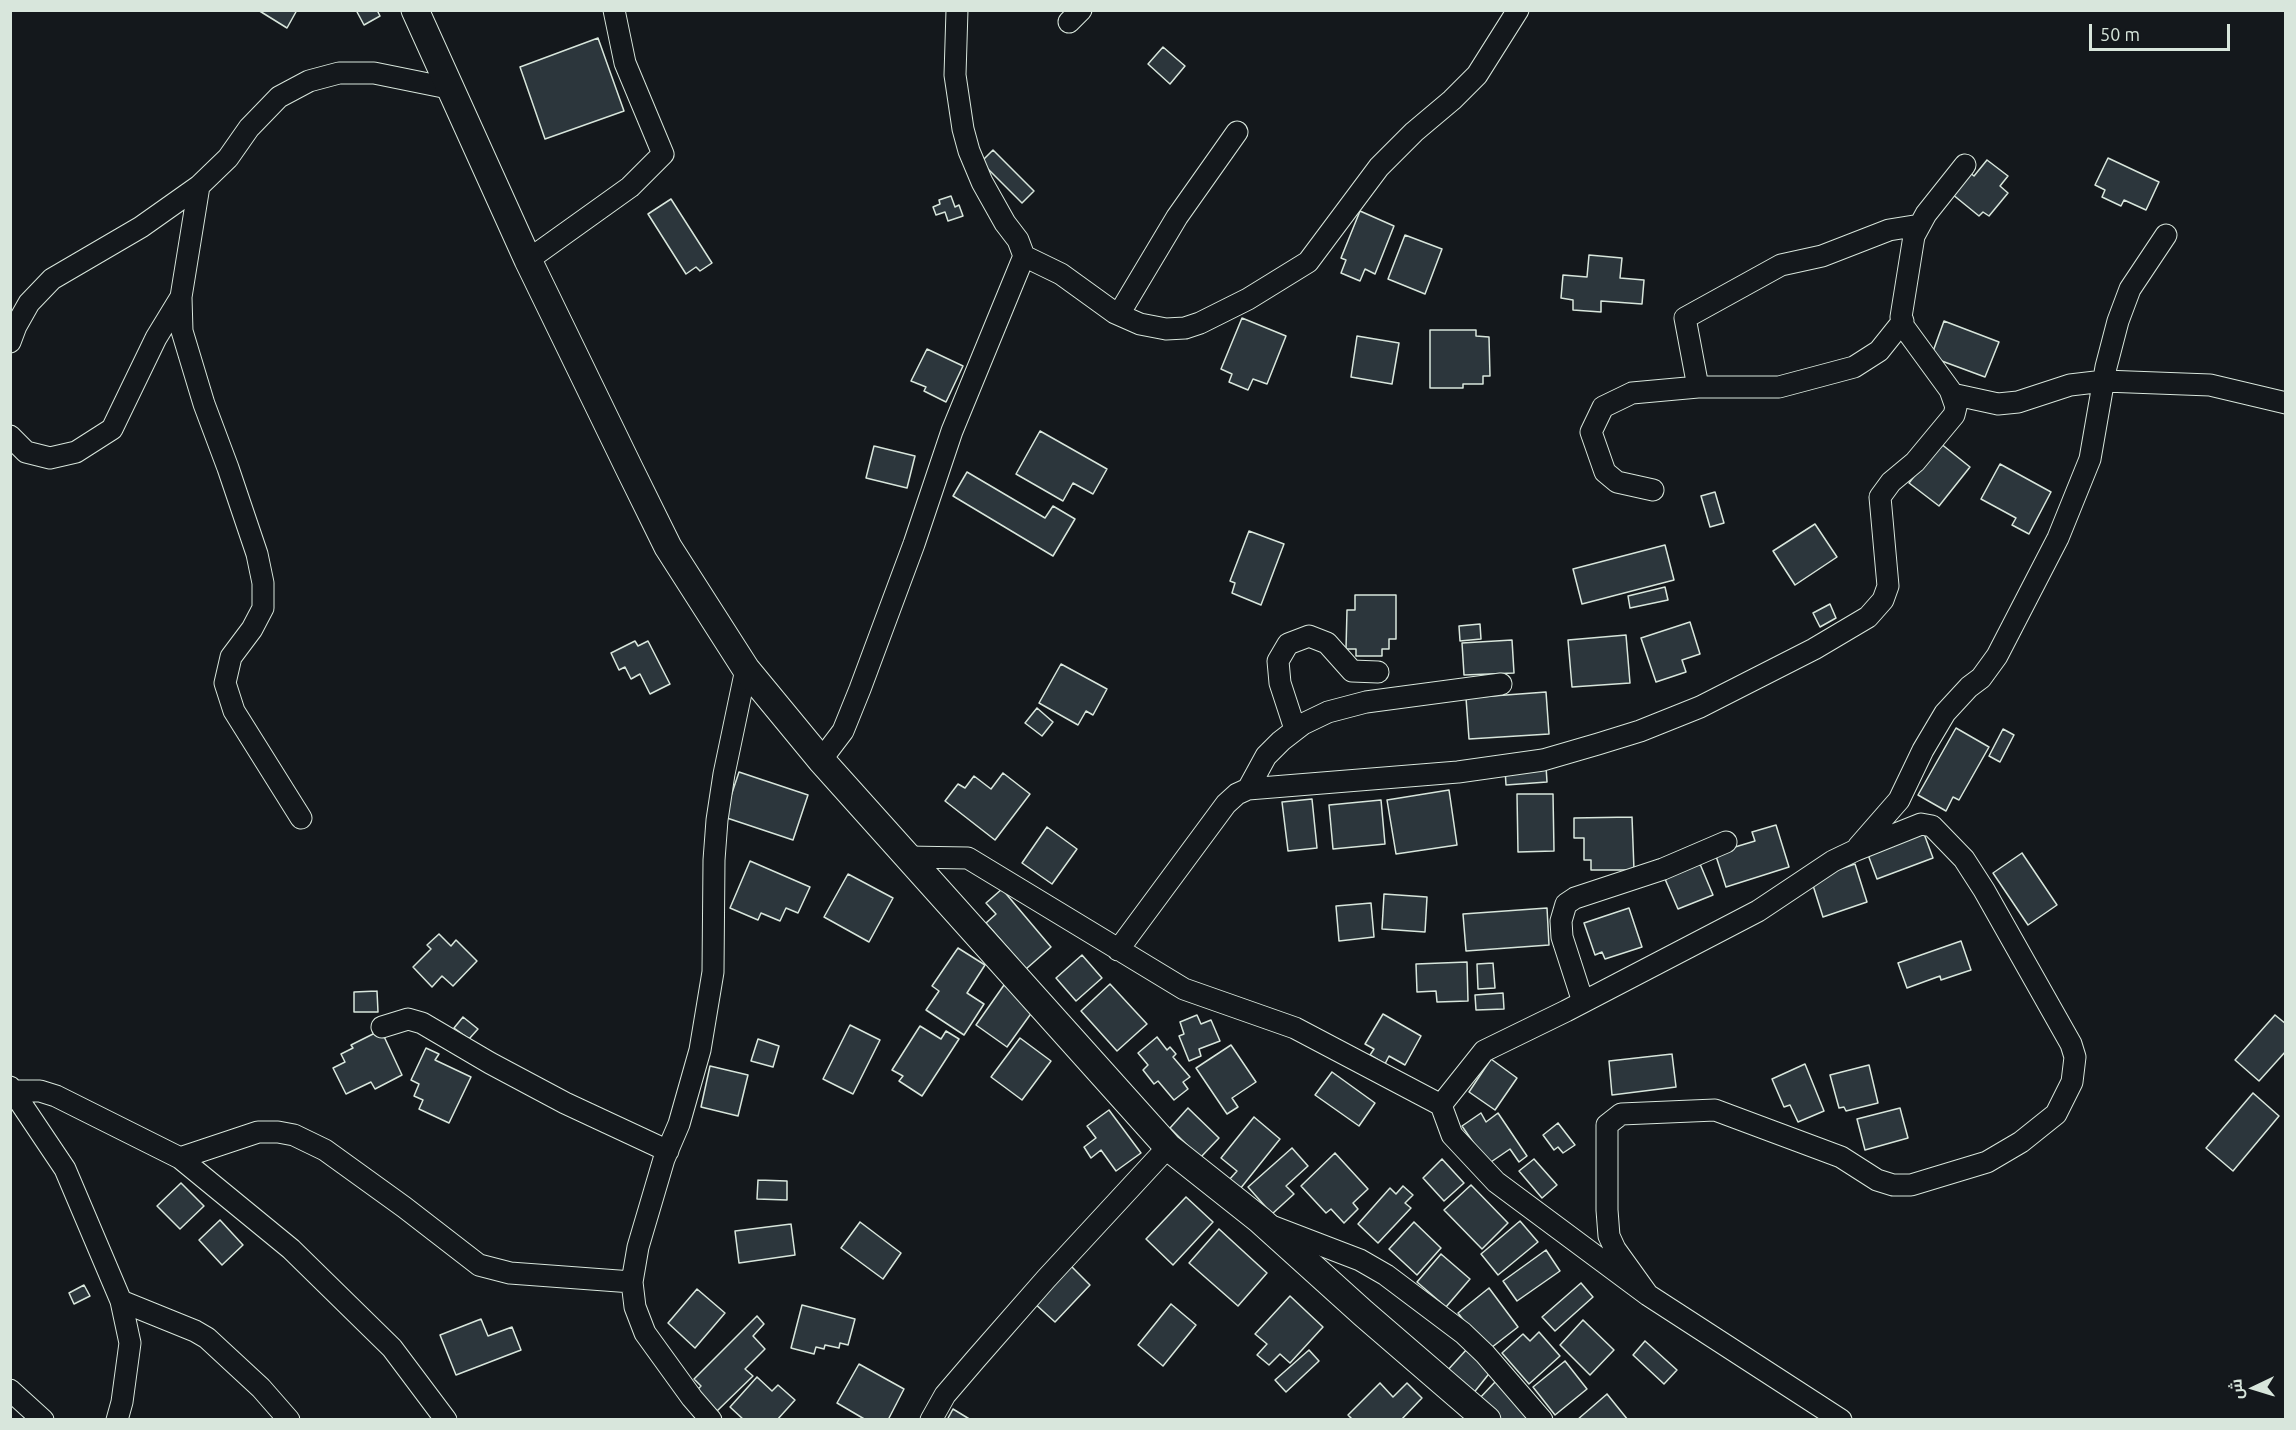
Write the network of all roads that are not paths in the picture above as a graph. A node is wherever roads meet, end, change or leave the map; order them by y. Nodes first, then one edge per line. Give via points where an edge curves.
1 (614, 10) edge
2 (957, 10) edge
3 (1518, 10) edge
4 (422, 17) edge
5 (453, 89) junction
6 (1237, 132) dead end
7 (1965, 165) dead end
8 (199, 186) junction
9 (1920, 225) junction
10 (2166, 235) dead end
11 (1024, 256) junction
12 (528, 260) junction
13 (181, 297) junction
14 (1119, 314) junction
15 (1903, 321) junction
16 (10, 342) edge
17 (2104, 381) junction
18 (1698, 387) junction
19 (1952, 394) junction
20 (2286, 403) edge
21 (10, 436) edge
22 (1653, 490) dead end
23 (746, 669) junction
24 (1378, 672) dead end
25 (1502, 684) dead end
26 (1295, 729) junction
27 (821, 760) junction
28 (1248, 789) junction
29 (301, 818) dead end
30 (1726, 842) dead end
31 (1856, 850) junction
32 (907, 857) junction
33 (1118, 950) junction
34 (1583, 1002) junction
35 (382, 1027) dead end
36 (11, 1089) edge
37 (1441, 1105) junction
38 (1168, 1147) junction
39 (668, 1151) junction
40 (180, 1158) junction
41 (1260, 1220) junction
42 (632, 1282) junction
43 (1648, 1295) junction
44 (121, 1301) junction
45 (10, 1390) edge
46 (43, 1419) edge
47 (117, 1419) edge
48 (290, 1419) edge
49 (446, 1419) edge
50 (711, 1419) edge
51 (931, 1419) edge
52 (1487, 1419) edge
53 (1542, 1419) edge
54 (1841, 1419) edge

1 - 12 street via 625,63 663,154 630,187
2 - 11 street via 955,75 966,140 982,182
3 - 14 street via 1477,75 1379,167 1308,262 1248,299 1185,328 1140,324
4 - 5 main road
5 - 8 street via 374,73 339,73 309,81 279,97
5 - 12 main road
6 - 14 street via 1177,217
7 - 9 street
8 - 13 street
8 - 16 street via 141,227 52,279 29,303
9 - 15 street via 1910,248
9 - 18 street via 1889,230 1822,256 1781,265 1685,318
10 - 17 street via 2130,289
11 - 14 street via 1061,274
11 - 27 street via 952,431 860,689 843,731
12 - 23 main road via 669,547
13 - 21 street via 156,338 112,429 76,452 50,458 26,452
13 - 29 street via 182,331 193,372 257,554 263,583 263,608 231,657 225,683 234,711
15 - 18 street via 1878,351 1854,367 1779,387
15 - 19 street
17 - 19 street via 2070,385 2018,402 1998,404
17 - 20 street via 2210,385
17 - 31 street via 2090,459 2078,490 2058,538 1997,656 1981,678 1945,713 1899,800
18 - 22 street via 1632,393 1603,407 1591,432 1605,472 1617,482
19 - 28 street via 1954,415 1880,497 1888,586 1883,600 1868,617 1844,632 1700,707 1640,731 1543,759 1424,777
23 - 27 main road
23 - 39 street via 717,820 711,984 700,1050
24 - 26 street via 1352,671 1327,644 1309,636 1288,644 1278,661 1280,683
25 - 26 street via 1366,702 1328,712
26 - 28 street via 1266,756
27 - 32 main road
28 - 33 street via 1226,804
30 - 34 street via 1566,904 1562,937
31 - 34 street via 1758,911
31 - 43 street via 1925,824 1932,826 1964,859 2072,1044 2075,1057 2066,1097 2044,1124 1987,1162 1911,1185 1877,1180 1841,1156 1715,1110 1621,1114 1607,1125 1609,1236
32 - 33 street via 968,858
32 - 38 main road
33 - 37 street via 1184,989 1295,1028
34 - 37 street via 1484,1051
35 - 39 street via 408,1019 423,1023 565,1103
36 - 40 street via 56,1096
36 - 44 street via 65,1169
37 - 43 street via 1452,1135 1496,1182
38 - 41 main road
38 - 51 street via 991,1342 945,1395
39 - 42 street via 638,1247
40 - 42 street via 258,1132 294,1135 325,1150 479,1264 510,1273
40 - 49 street via 291,1249 392,1348
41 - 52 main road
41 - 53 street via 1360,1260 1386,1275 1463,1333
42 - 50 street via 635,1307 645,1333
43 - 54 street
44 - 47 street via 130,1343
44 - 48 street via 207,1338
45 - 46 street

